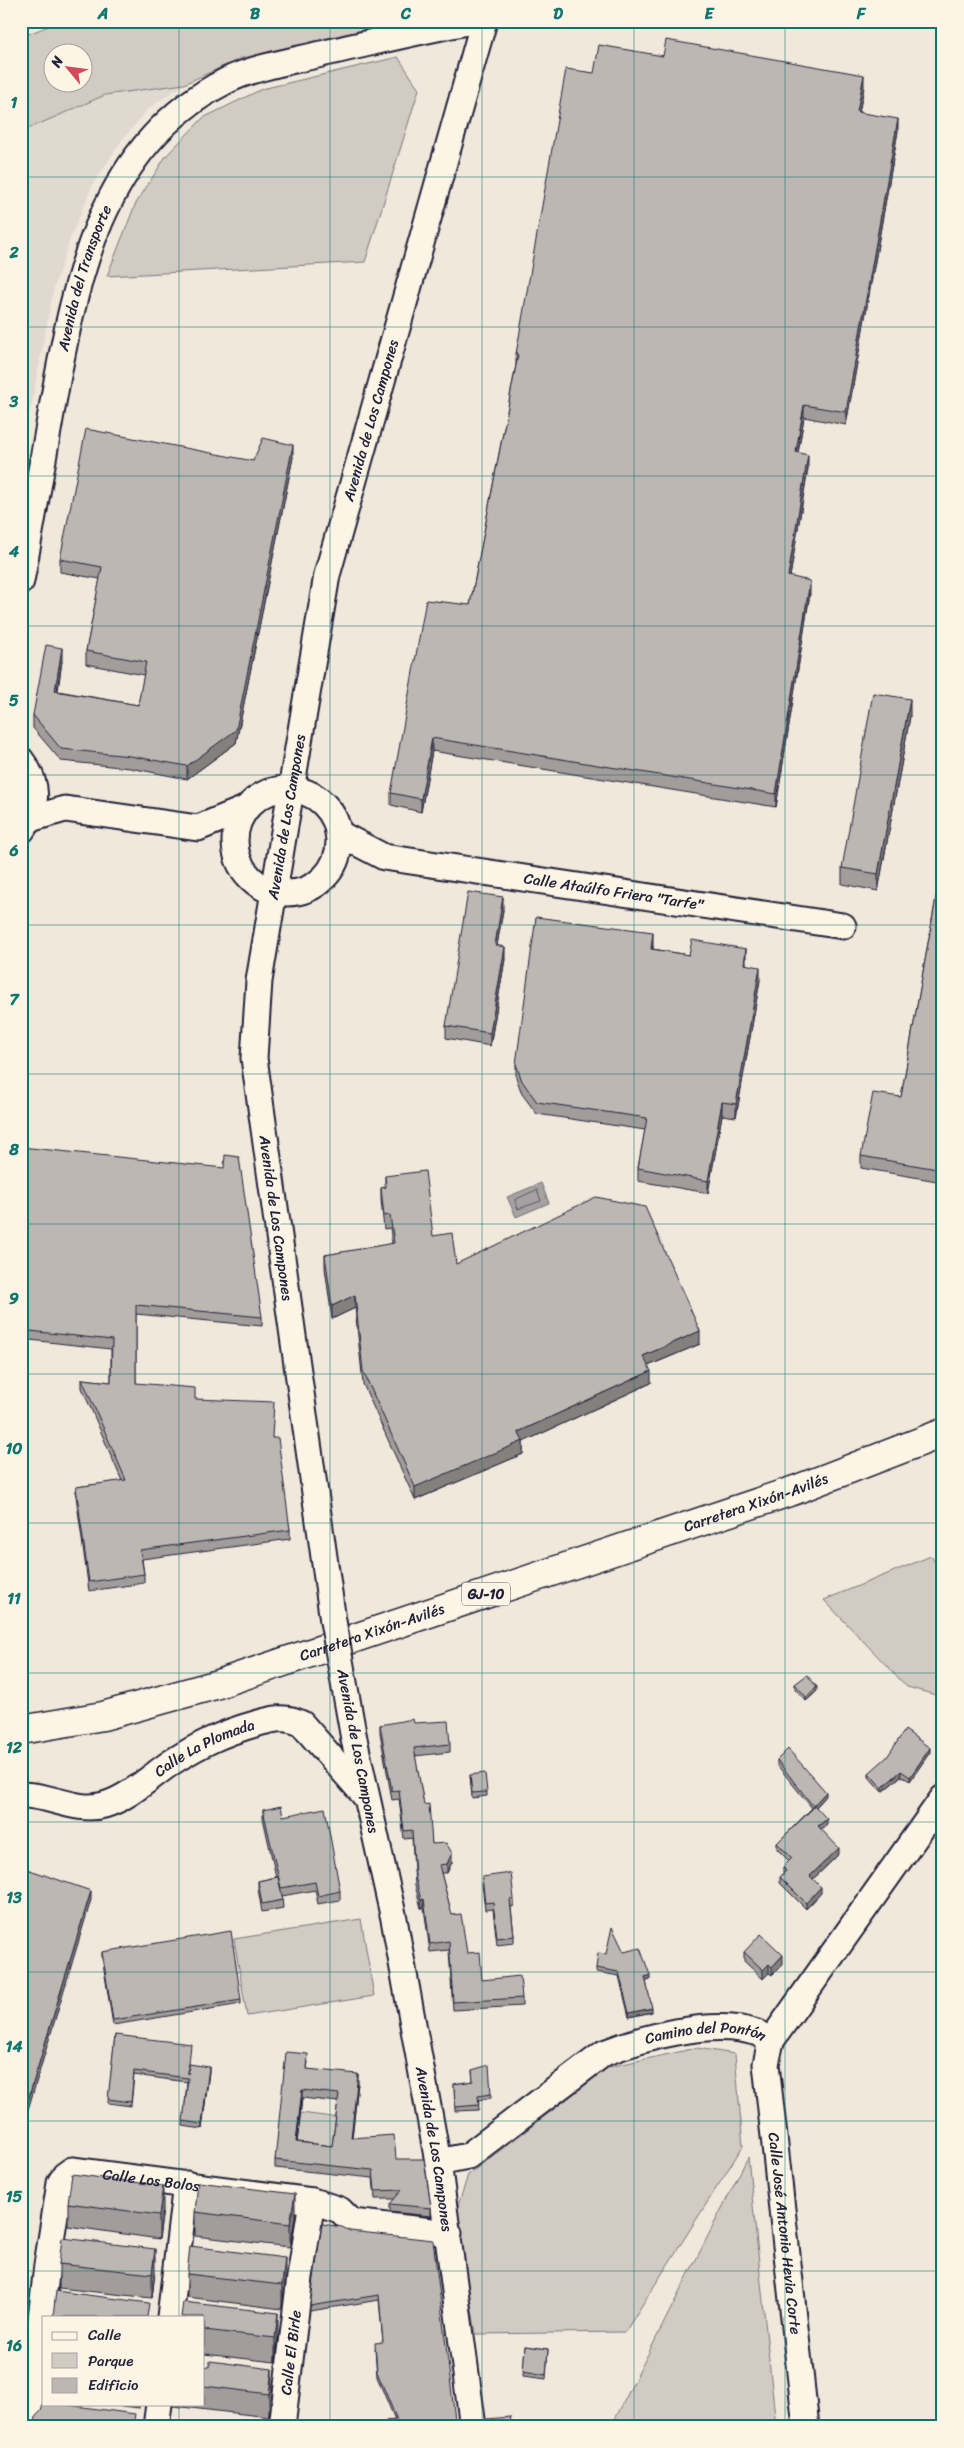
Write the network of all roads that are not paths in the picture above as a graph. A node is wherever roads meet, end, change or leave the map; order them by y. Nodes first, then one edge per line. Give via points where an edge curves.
1 (478, 29) edge
2 (21, 581) edge
3 (21, 760) edge
4 (34, 785) junction
5 (292, 789) junction
6 (66, 809) junction
7 (245, 809) junction
8 (26, 825) edge
9 (198, 828) junction
10 (338, 833) junction
11 (384, 857) junction
12 (238, 861) junction
13 (331, 869) junction
14 (274, 892) junction
15 (843, 926) dead end
16 (943, 1433) edge
17 (21, 1730) edge
18 (21, 1796) edge
19 (366, 1797) junction
20 (943, 1798) edge
21 (771, 2041) junction
22 (438, 2162) junction
23 (186, 2184) junction
24 (312, 2201) junction
25 (449, 2233) junction
26 (170, 2316) edge
27 (159, 2406) edge
28 (29, 2427) edge
29 (156, 2427) edge
30 (282, 2427) edge
31 (473, 2427) edge
32 (806, 2427) edge

1 - 2 street, Avenida del Transporte via 281,64 227,81 169,118 128,166 89,245 76,288
1 - 5 street, Avenida de Los Campones via 327,574
3 - 4 street
4 - 6 street
4 - 8 street via 35,802
5 - 7 street via 274,790 258,797
5 - 10 street via 308,793 323,803 333,817
5 - 14 street, Avenida de Los Campones
6 - 8 street
6 - 9 street
7 - 9 street
7 - 12 street via 237,825 234,842
9 - 12 street
10 - 11 street, Calle Ataúlfo Friera "Tarfe"
10 - 13 street via 338,851
11 - 13 street, Calle Ataúlfo Friera "Tarfe"
11 - 15 street, Calle Ataúlfo Friera "Tarfe"
12 - 14 street via 246,875 259,886
13 - 14 street via 321,881 306,890 291,894
14 - 19 street, Avenida de Los Campones, bridge via 259,981 254,1058 333,1622
16 - 17 highway, Carretera Xixón-Avilés / GJ-10 via 795,1490 215,1685 103,1716
18 - 19 street, Calle La Plomada via 104,1806 220,1734 275,1719 292,1718 302,1724
19 - 22 street, Avenida de Los Campones via 394,1919
20 - 21 street, Camino del Pontón
21 - 22 street, Camino del Pontón via 756,2032 729,2027 673,2033 630,2043 604,2053 468,2156
21 - 32 street, Calle José Antonio Hevia Corte via 766,2064
22 - 25 street, Avenida de Los Campones
23 - 24 street, Calle Los Bolos
23 - 26 street
23 - 28 street, Calle Los Bolos via 72,2170 65,2175 60,2183 47,2265
24 - 25 street, Calle Los Bolos via 340,2210 352,2222
24 - 30 street, Calle El Birle
25 - 31 street, Avenida de Los Campones
27 - 29 street

